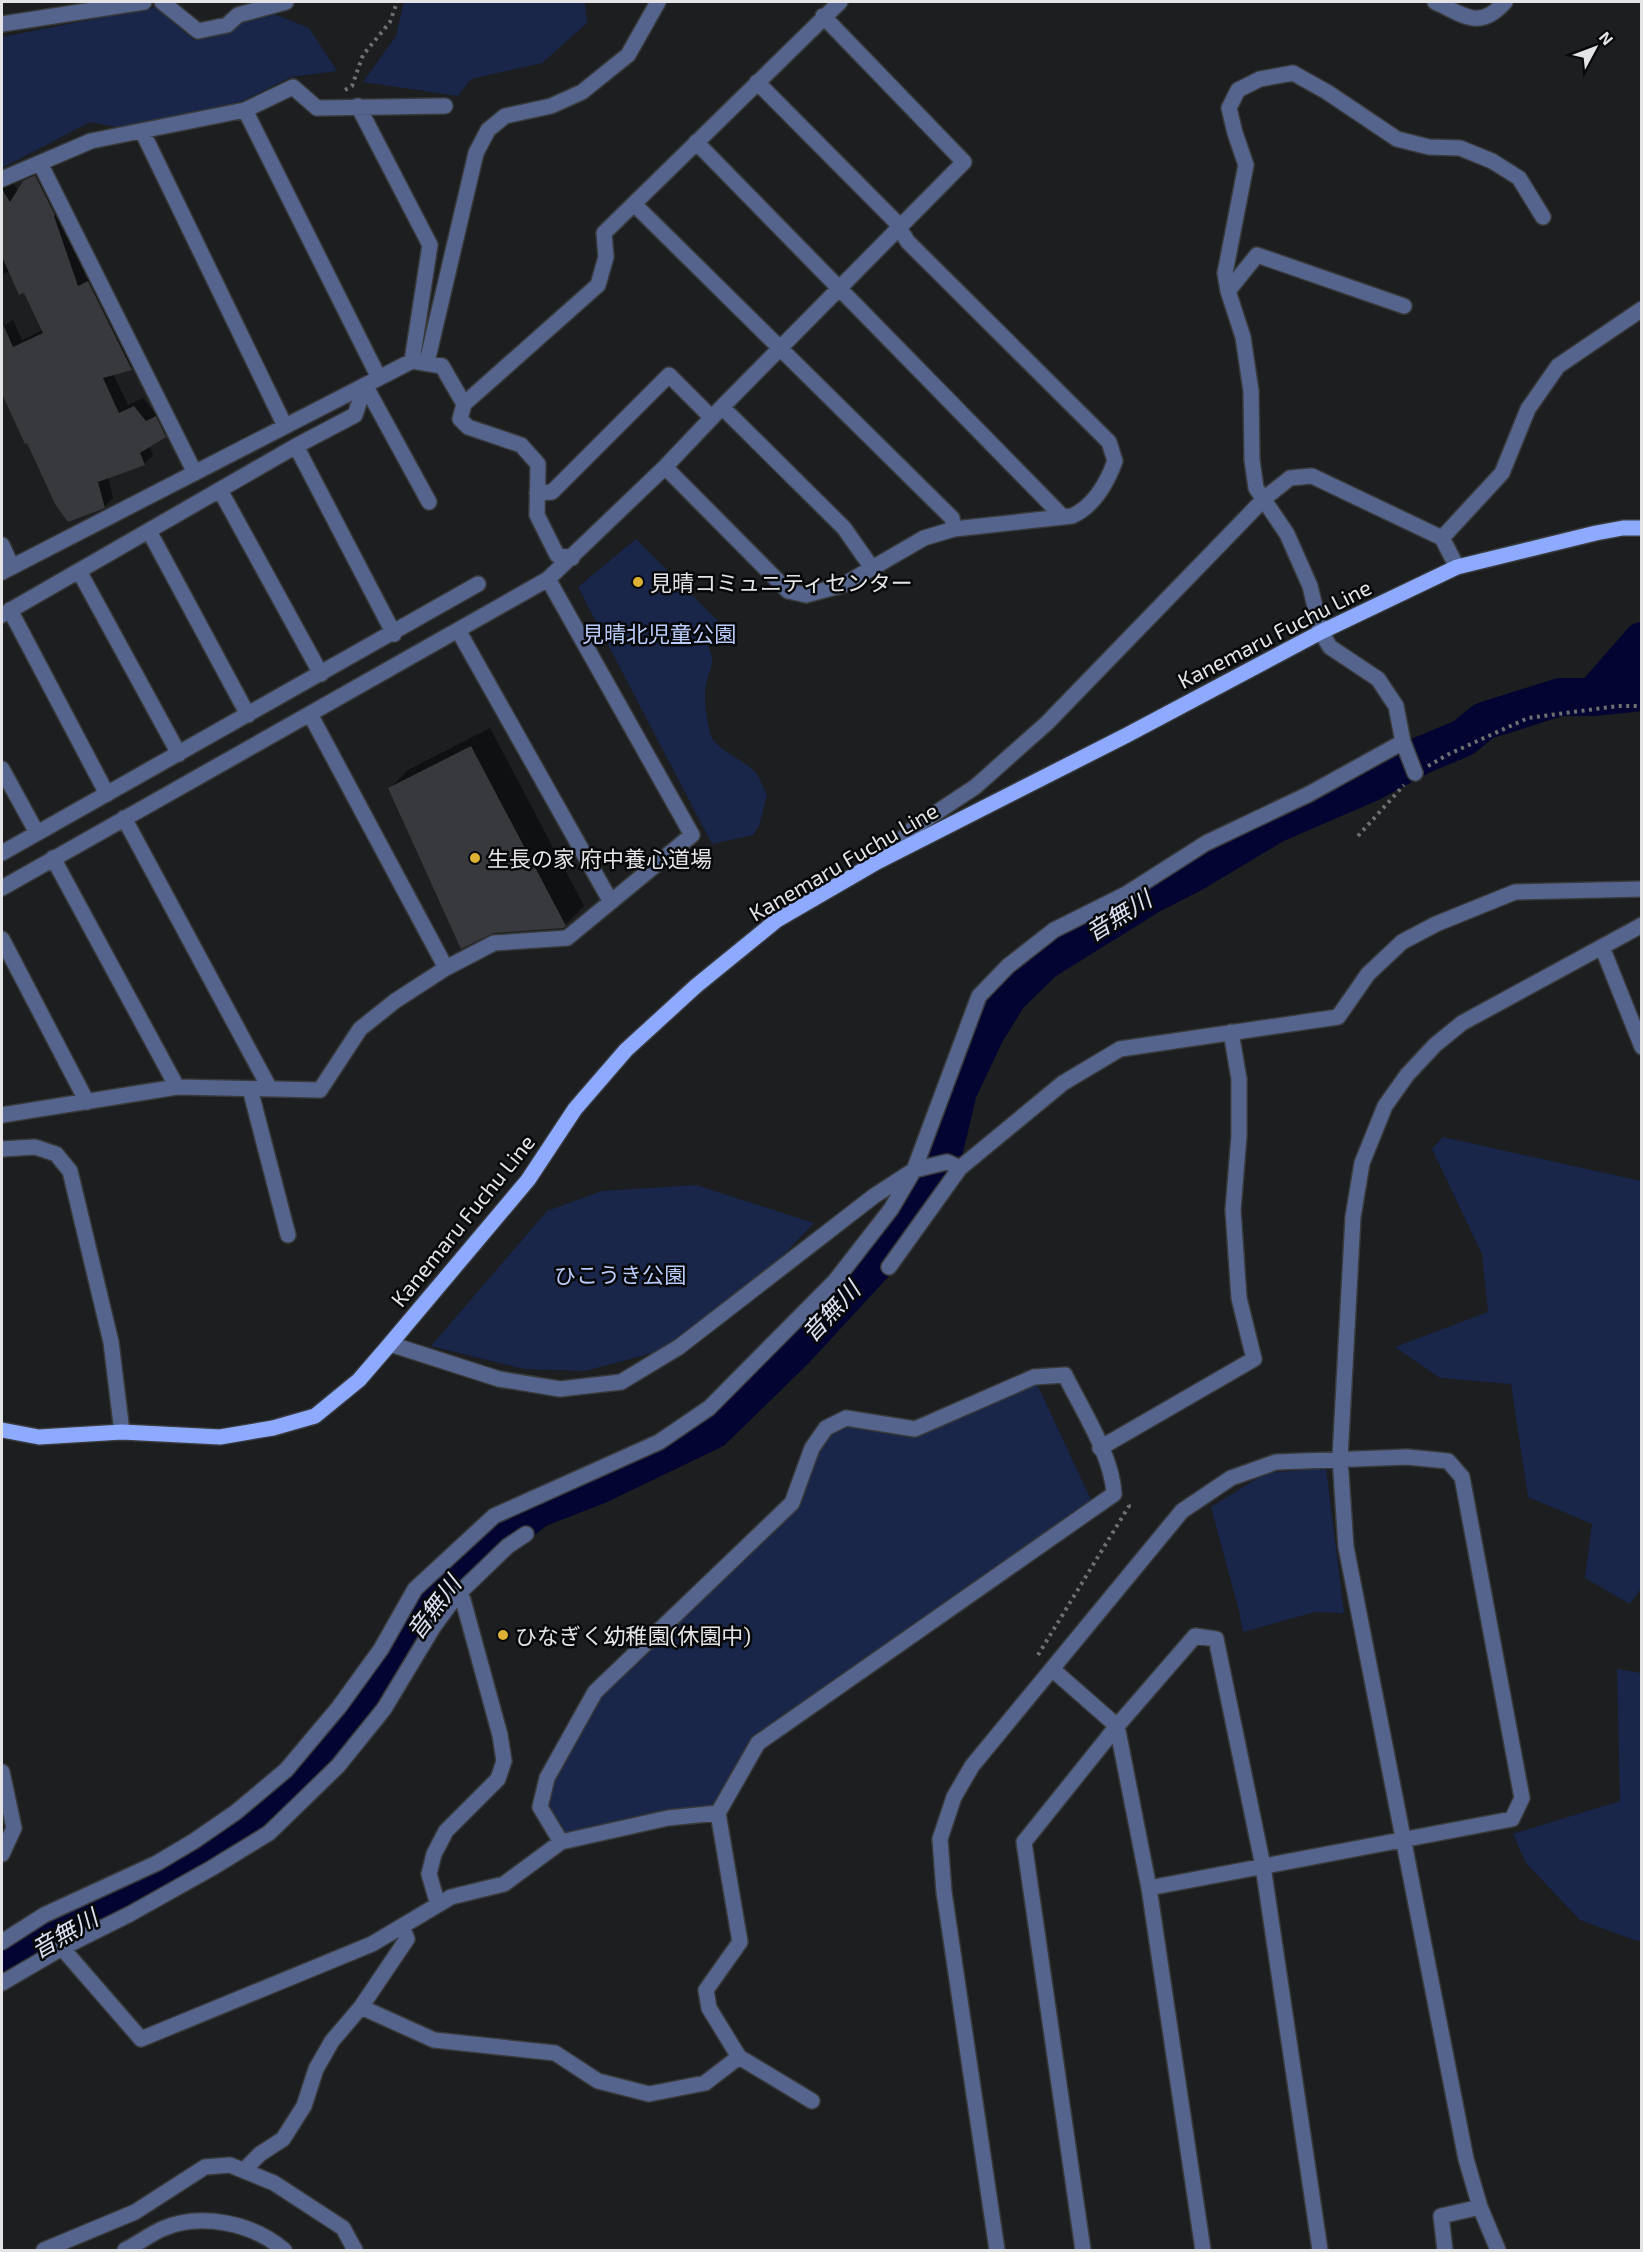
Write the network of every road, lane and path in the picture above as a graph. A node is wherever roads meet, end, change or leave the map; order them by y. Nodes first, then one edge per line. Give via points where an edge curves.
1 (144, 2) edge
2 (162, 2) edge
3 (286, 2) edge
4 (397, 2) edge
5 (658, 2) edge
6 (840, 2) edge
7 (1435, 2) edge
8 (1505, 2) edge
9 (823, 16) junction
10 (2, 24) edge
11 (757, 82) junction
12 (343, 91) dead end
13 (358, 106) junction
14 (445, 106) dead end
15 (244, 110) junction
16 (142, 131) junction
17 (696, 142) junction
18 (40, 163) junction
19 (2, 179) edge
20 (634, 204) junction
21 (1543, 217) dead end
22 (899, 228) junction
23 (840, 289) junction
24 (1228, 291) junction
25 (1404, 306) dead end
26 (1641, 309) edge
27 (780, 350) junction
28 (419, 362) junction
29 (372, 382) junction
30 (464, 405) junction
31 (717, 413) junction
32 (285, 426) junction
33 (296, 446) junction
34 (665, 467) junction
35 (195, 473) junction
36 (220, 490) junction
37 (537, 493) junction
38 (1265, 498) junction
39 (429, 502) dead end
40 (1063, 517) junction
41 (1641, 528) edge
42 (954, 529) junction
43 (149, 531) junction
44 (1443, 538) junction
45 (2, 545) edge
46 (572, 558) junction
47 (1457, 567) junction
48 (872, 568) junction
49 (7, 569) edge
50 (79, 571) junction
51 (548, 579) junction
52 (478, 584) dead end
53 (6, 613) edge
54 (459, 630) junction
55 (1321, 632) junction
56 (394, 633) junction
57 (321, 675) junction
58 (1641, 706) edge
59 (310, 714) junction
60 (248, 715) junction
61 (1403, 742) junction
62 (179, 754) junction
63 (2, 769) edge
64 (1415, 773) junction
65 (107, 794) junction
66 (124, 818) junction
67 (37, 833) junction
68 (1358, 836) dead end
69 (2, 853) edge
70 (53, 858) junction
71 (877, 862) junction
72 (2, 888) edge
73 (1641, 889) edge
74 (611, 902) junction
75 (1641, 925) edge
76 (2, 939) edge
77 (1602, 947) junction
78 (446, 968) junction
79 (1231, 1032) junction
80 (1641, 1047) edge
81 (177, 1087) junction
82 (250, 1089) junction
83 (270, 1089) junction
84 (87, 1102) junction
85 (2, 1115) edge
86 (2, 1149) edge
87 (954, 1165) junction
88 (914, 1170) junction
89 (288, 1235) dead end
90 (889, 1267) dead end
91 (390, 1344) junction
92 (2, 1430) edge
93 (122, 1432) junction
94 (1101, 1448) junction
95 (1340, 1458) junction
96 (1114, 1494) junction
97 (526, 1534) dead end
98 (456, 1596) junction
99 (1052, 1669) junction
100 (1039, 1685) junction
101 (1117, 1726) junction
102 (2, 1772) edge
103 (718, 1813) junction
104 (1402, 1839) junction
105 (561, 1842) junction
106 (2, 1854) edge
107 (1263, 1866) junction
108 (1149, 1888) junction
109 (438, 1905) junction
110 (402, 1927) junction
111 (2, 1942) edge
112 (62, 1948) junction
113 (2, 1983) edge
114 (361, 2007) junction
115 (739, 2057) junction
116 (812, 2101) dead end
117 (244, 2170) junction
118 (1480, 2207) junction
119 (44, 2250) edge
120 (125, 2250) edge
121 (284, 2250) edge
122 (356, 2250) edge
123 (997, 2250) edge
124 (1083, 2250) edge
125 (1203, 2250) edge
126 (1320, 2250) edge
127 (1445, 2250) edge
128 (1498, 2250) edge

1 - 10 street
2 - 3 street via 198,31 228,25 238,15
4 - 12 path via 390,22 363,55 352,86
5 - 28 street via 628,55 582,92 551,106 505,116 488,130 476,153
6 - 9 street
7 - 8 street via 1472,19 1490,17
9 - 11 street
9 - 22 street via 964,162
11 - 17 street
11 - 22 street
13 - 14 street
13 - 15 street via 317,108 292,87
13 - 28 street via 430,245
15 - 16 street
15 - 29 street
16 - 18 street via 91,141
16 - 32 street
17 - 20 street
17 - 23 street
18 - 19 street
18 - 35 street
20 - 27 street
20 - 30 street via 604,232 606,257 598,285
21 - 24 street via 1519,178 1492,161 1460,148 1429,147 1397,139 1293,73 1260,79 1238,90 1229,108 1246,165 1225,273
22 - 23 street
22 - 40 street via 908,242 1109,442 1116,461 1107,483 1084,511
23 - 27 street
23 - 40 street
24 - 25 street via 1257,255
24 - 38 street via 1243,337 1251,391 1256,488
26 - 44 street via 1558,366 1528,409 1502,473
27 - 31 street
27 - 42 street via 952,518
28 - 29 street
28 - 30 street via 442,366
29 - 32 street
29 - 33 street via 355,415
29 - 39 street
30 - 37 street via 460,418 468,427 520,445 538,464
31 - 34 street
31 - 37 street via 669,375 552,492
31 - 48 street via 844,528
32 - 35 street
33 - 36 street
33 - 56 street
34 - 46 street
34 - 48 street via 788,591 806,595 843,585
35 - 49 street
36 - 43 street
36 - 57 street
37 - 46 street via 537,515 557,555
38 - 44 street via 1290,478 1312,476
38 - 55 street via 1287,534 1310,586
38 - 71 street via 1047,723 975,787 916,826
40 - 42 street
41 - 47 main road, Kanemaru Fuchu Line via 1596,532
42 - 48 street via 924,538
43 - 50 street
43 - 60 street
44 - 47 street
45 - 49 street
46 - 51 street
47 - 55 main road, Kanemaru Fuchu Line
50 - 53 street
50 - 62 street
51 - 54 street
51 - 74 street via 692,835
52 - 56 street
53 - 65 street
54 - 59 street
54 - 74 street
55 - 61 street via 1330,647 1378,679 1396,706
55 - 71 main road, Kanemaru Fuchu Line
56 - 57 street
57 - 60 street
58 - 64 path via 1528,718
59 - 66 street
59 - 78 street
60 - 62 street
61 - 64 street
61 - 88 street via 1309,794 1206,843 1126,894 1054,930 1008,966 979,996
62 - 65 street
63 - 67 street
64 - 68 path
65 - 67 street
66 - 70 street
66 - 83 street
67 - 69 street
70 - 72 street
70 - 81 street
71 - 91 main road, Kanemaru Fuchu Line via 777,920 626,1050 575,1109 528,1180
73 - 79 street via 1515,892 1402,942 1368,974 1338,1017
74 - 78 street via 567,938 494,943
75 - 77 street
76 - 84 street
77 - 80 street
77 - 95 street via 1462,1023 1435,1045 1384,1106 1362,1163 1353,1216
78 - 83 street via 395,1000 360,1029 321,1090
79 - 87 street via 1120,1048 1063,1083
79 - 94 street via 1239,1079 1233,1210 1239,1298 1254,1359
81 - 82 street
81 - 84 street
82 - 83 street
82 - 89 street
84 - 85 street
86 - 93 street via 34,1147 56,1154 70,1170 111,1342
87 - 88 street
87 - 90 street
88 - 91 street via 874,1196 679,1347 621,1382 560,1389 499,1379
88 - 111 street via 891,1209 835,1281 709,1408 660,1442 494,1516 415,1589 381,1649 286,1770 194,1841 157,1863 44,1915
91 - 93 main road, Kanemaru Fuchu Line via 359,1380 315,1416 220,1437
92 - 93 main road, Kanemaru Fuchu Line via 39,1437
94 - 96 street
94 - 105 street via 1065,1375 1034,1377 915,1429 846,1418 826,1428 812,1448 792,1503 595,1692 547,1778 540,1807
95 - 99 street via 1276,1462 1231,1478 1182,1511
95 - 104 street via 1346,1547
95 - 104 street via 1448,1461 1462,1477 1522,1798 1512,1819
96 - 100 path via 1129,1506 1028,1671
96 - 103 street via 758,1743
97 - 98 street
98 - 109 street via 463,1600 504,1761 498,1779 446,1831 434,1854 429,1874
98 - 112 street via 384,1709 338,1766 269,1833 141,1908
99 - 100 street
99 - 101 street
100 - 123 street via 972,1766 954,1797 940,1839 944,1892
101 - 107 street via 1195,1636 1216,1639
101 - 108 street
101 - 124 street via 1024,1842
102 - 106 street via 14,1828
103 - 105 street via 668,1818
103 - 115 street via 740,1942 706,1990 709,2008
104 - 107 street
104 - 118 street via 1466,2159
105 - 109 street via 504,1884 451,1897
107 - 108 street
107 - 126 street
108 - 125 street
109 - 110 street
110 - 112 street via 372,1944 141,2038
110 - 114 street via 407,1939
112 - 113 street
114 - 115 street via 434,2040 555,2053 598,2081 650,2094 705,2084
114 - 117 street via 332,2041 316,2070 304,2106 283,2139
115 - 116 street
117 - 119 street via 230,2165 205,2167 135,2212
117 - 122 street via 274,2183 343,2228
118 - 127 street via 1441,2217
118 - 128 street
120 - 121 street via 163,2229 201,2220 240,2226 273,2240

